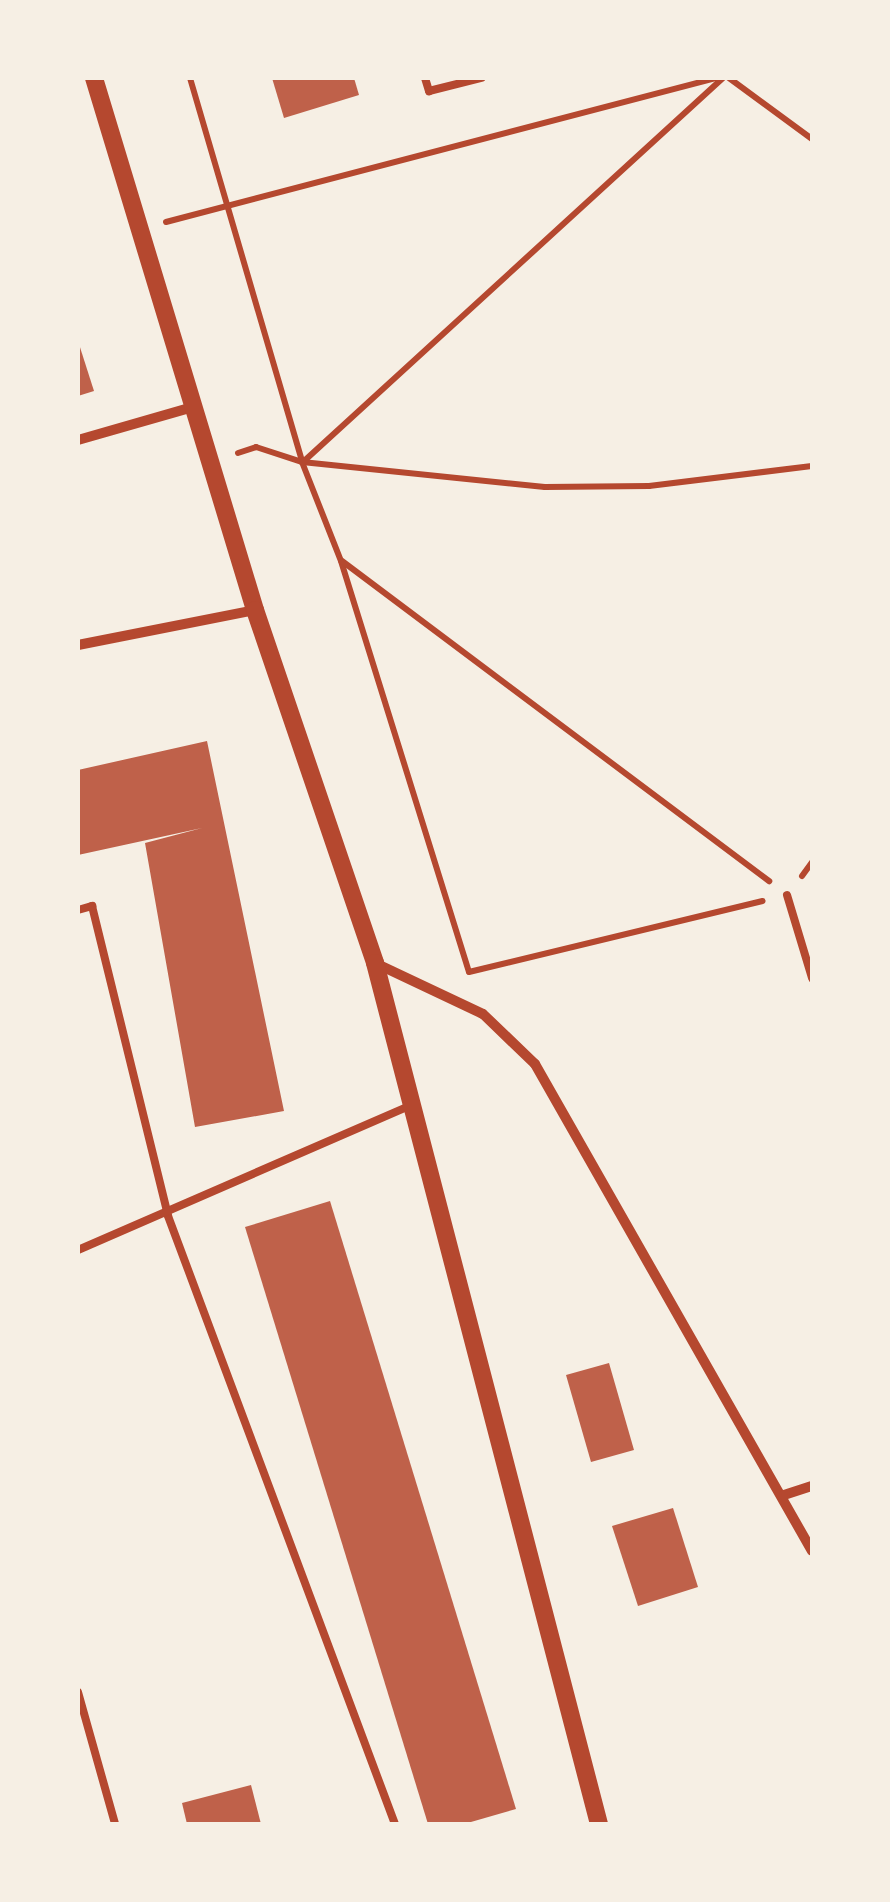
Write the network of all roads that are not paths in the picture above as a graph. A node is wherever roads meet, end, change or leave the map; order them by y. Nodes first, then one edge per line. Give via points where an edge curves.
1 (94, 78) edge
2 (425, 78) edge
3 (482, 78) edge
4 (192, 408) junction
5 (78, 440) edge
6 (255, 610) junction
7 (78, 645) edge
8 (788, 895) road end
9 (78, 910) edge
10 (375, 962) junction
11 (812, 978) edge
12 (412, 1106) junction
13 (168, 1216) junction
14 (78, 1250) edge
15 (812, 1486) edge
16 (784, 1495) junction
17 (812, 1552) edge
18 (78, 1692) edge
19 (115, 1824) edge
20 (395, 1824) edge
21 (599, 1824) edge

1 - 4 street
2 - 3 lane via 429,91
4 - 5 street
4 - 6 street
6 - 7 street
6 - 10 street
8 - 11 lane
9 - 13 lane via 92,906
10 - 12 street
10 - 16 street via 483,1014 535,1064
12 - 13 lane
12 - 21 street
13 - 14 lane
13 - 20 lane
15 - 16 street
16 - 17 street
18 - 19 lane

